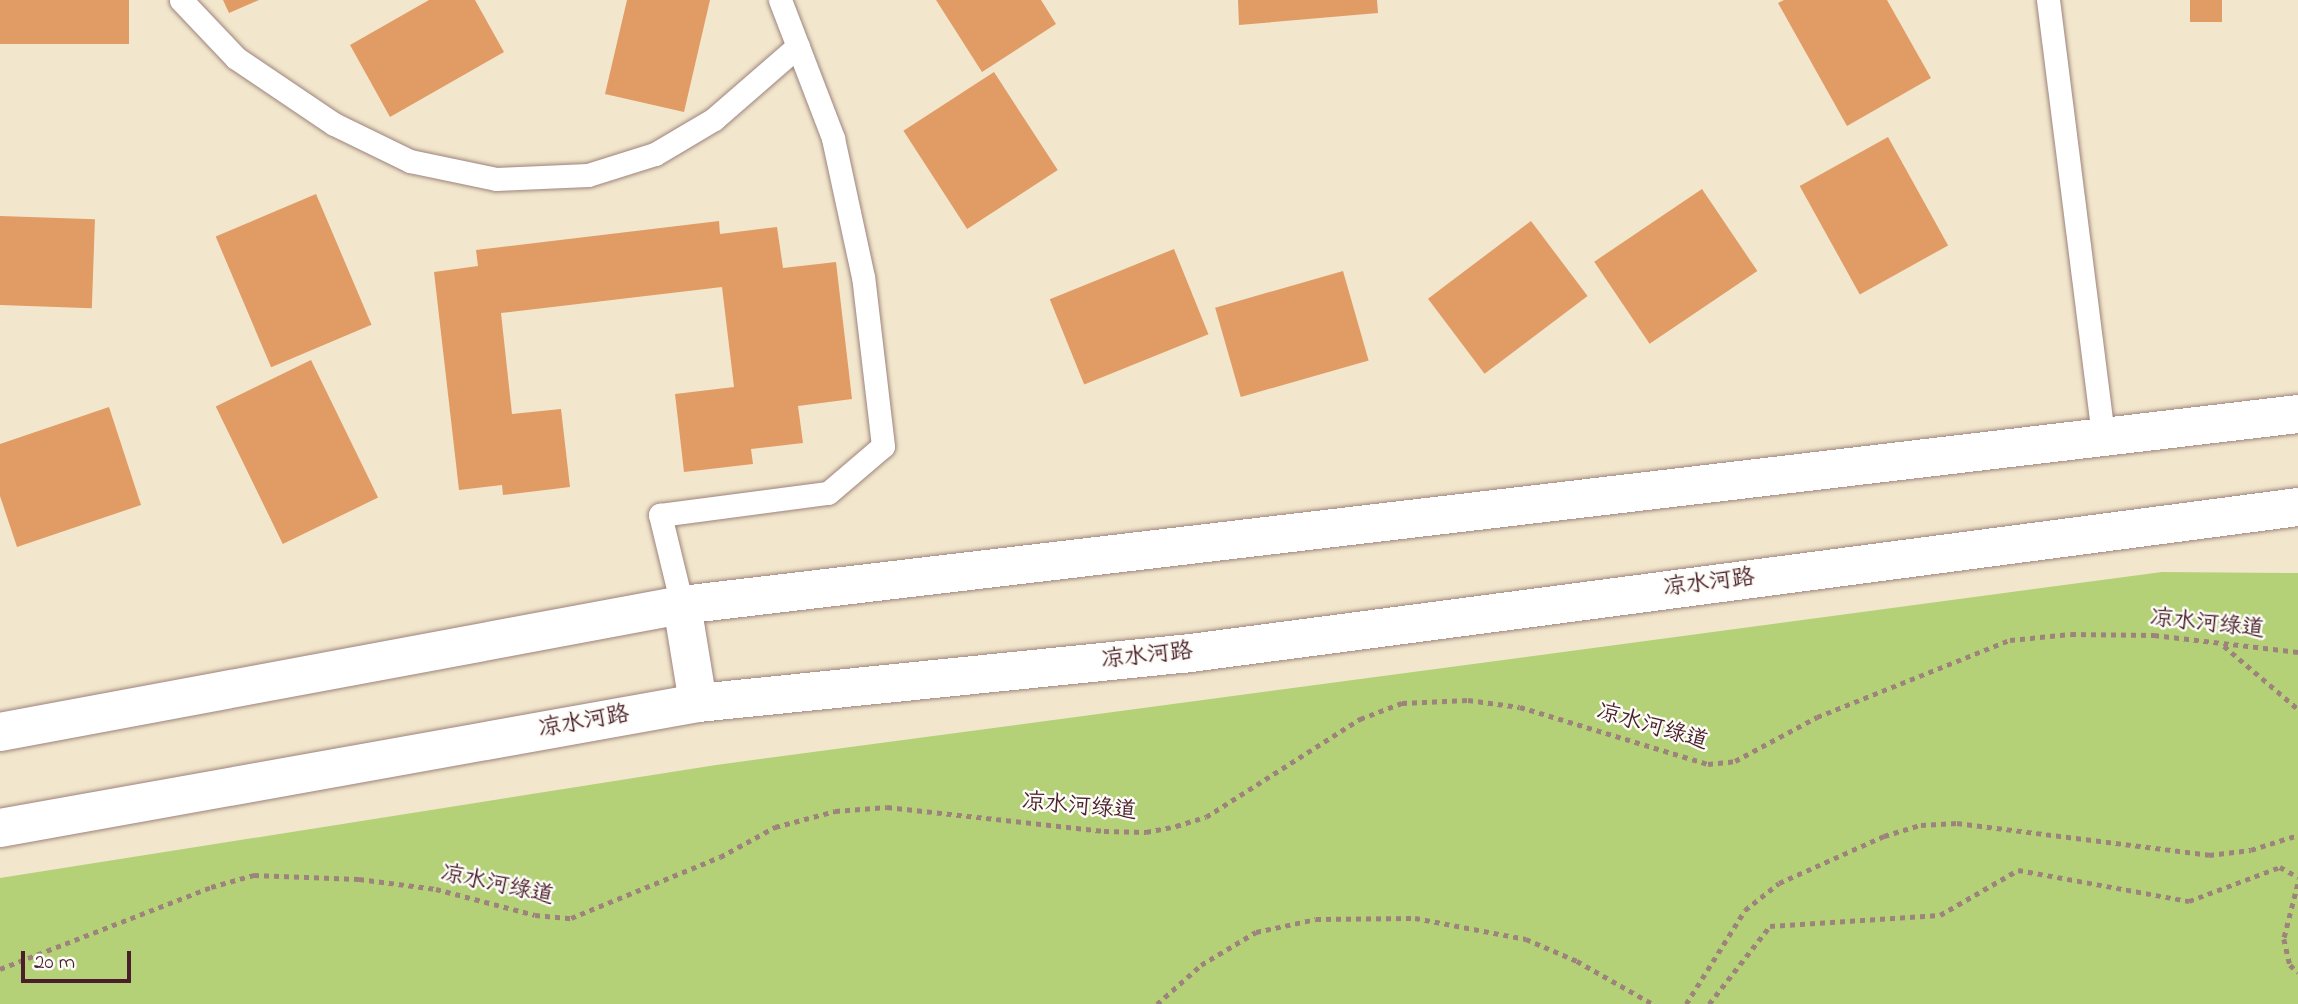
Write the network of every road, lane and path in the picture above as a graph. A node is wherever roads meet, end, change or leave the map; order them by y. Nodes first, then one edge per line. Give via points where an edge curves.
1 (181, 0) edge
2 (780, 0) edge
3 (2048, 0) edge
4 (798, 46) junction
5 (2298, 414) edge
6 (2104, 438) junction
7 (2298, 507) edge
8 (682, 605) junction
9 (2222, 644) junction
10 (2298, 652) edge
11 (698, 703) junction
12 (2298, 709) edge
13 (0, 732) edge
14 (0, 828) edge
15 (2298, 835) edge
16 (2298, 877) edge
17 (2298, 884) edge
18 (0, 969) edge
19 (2298, 972) edge
20 (1157, 1004) edge
21 (1653, 1004) edge
22 (1686, 1004) edge
23 (1709, 1004) edge

1 - 4 lane via 236,58 334,124 410,161 496,179 587,175 655,154 714,119
2 - 4 lane
3 - 6 lane
4 - 8 lane via 833,138 863,277 883,446 828,493 660,515
5 - 6 street
6 - 8 street
7 - 11 street, 凉水河路 via 1183,653
8 - 11 street
8 - 13 street
9 - 10 path, 凉水河绿道
9 - 12 path
9 - 18 path, 凉水河绿道 via 2154,635 2071,634 2010,640 1817,717 1735,761 1708,764 1520,707 1468,700 1402,703 1360,719 1206,817 1146,832 887,807 835,811 775,827 720,857 572,918 535,915 436,890 359,879 254,875 211,887
11 - 14 street, 凉水河路
15 - 22 path via 2251,850 2209,855 1957,822 1921,825 1884,836 1779,883 1745,911
16 - 23 path via 2280,867 2189,901 2018,870 1940,915 1770,926
17 - 19 path via 2284,939 2290,965
20 - 21 path via 1201,965 1256,932 1316,919 1415,918 1525,939 1577,961

